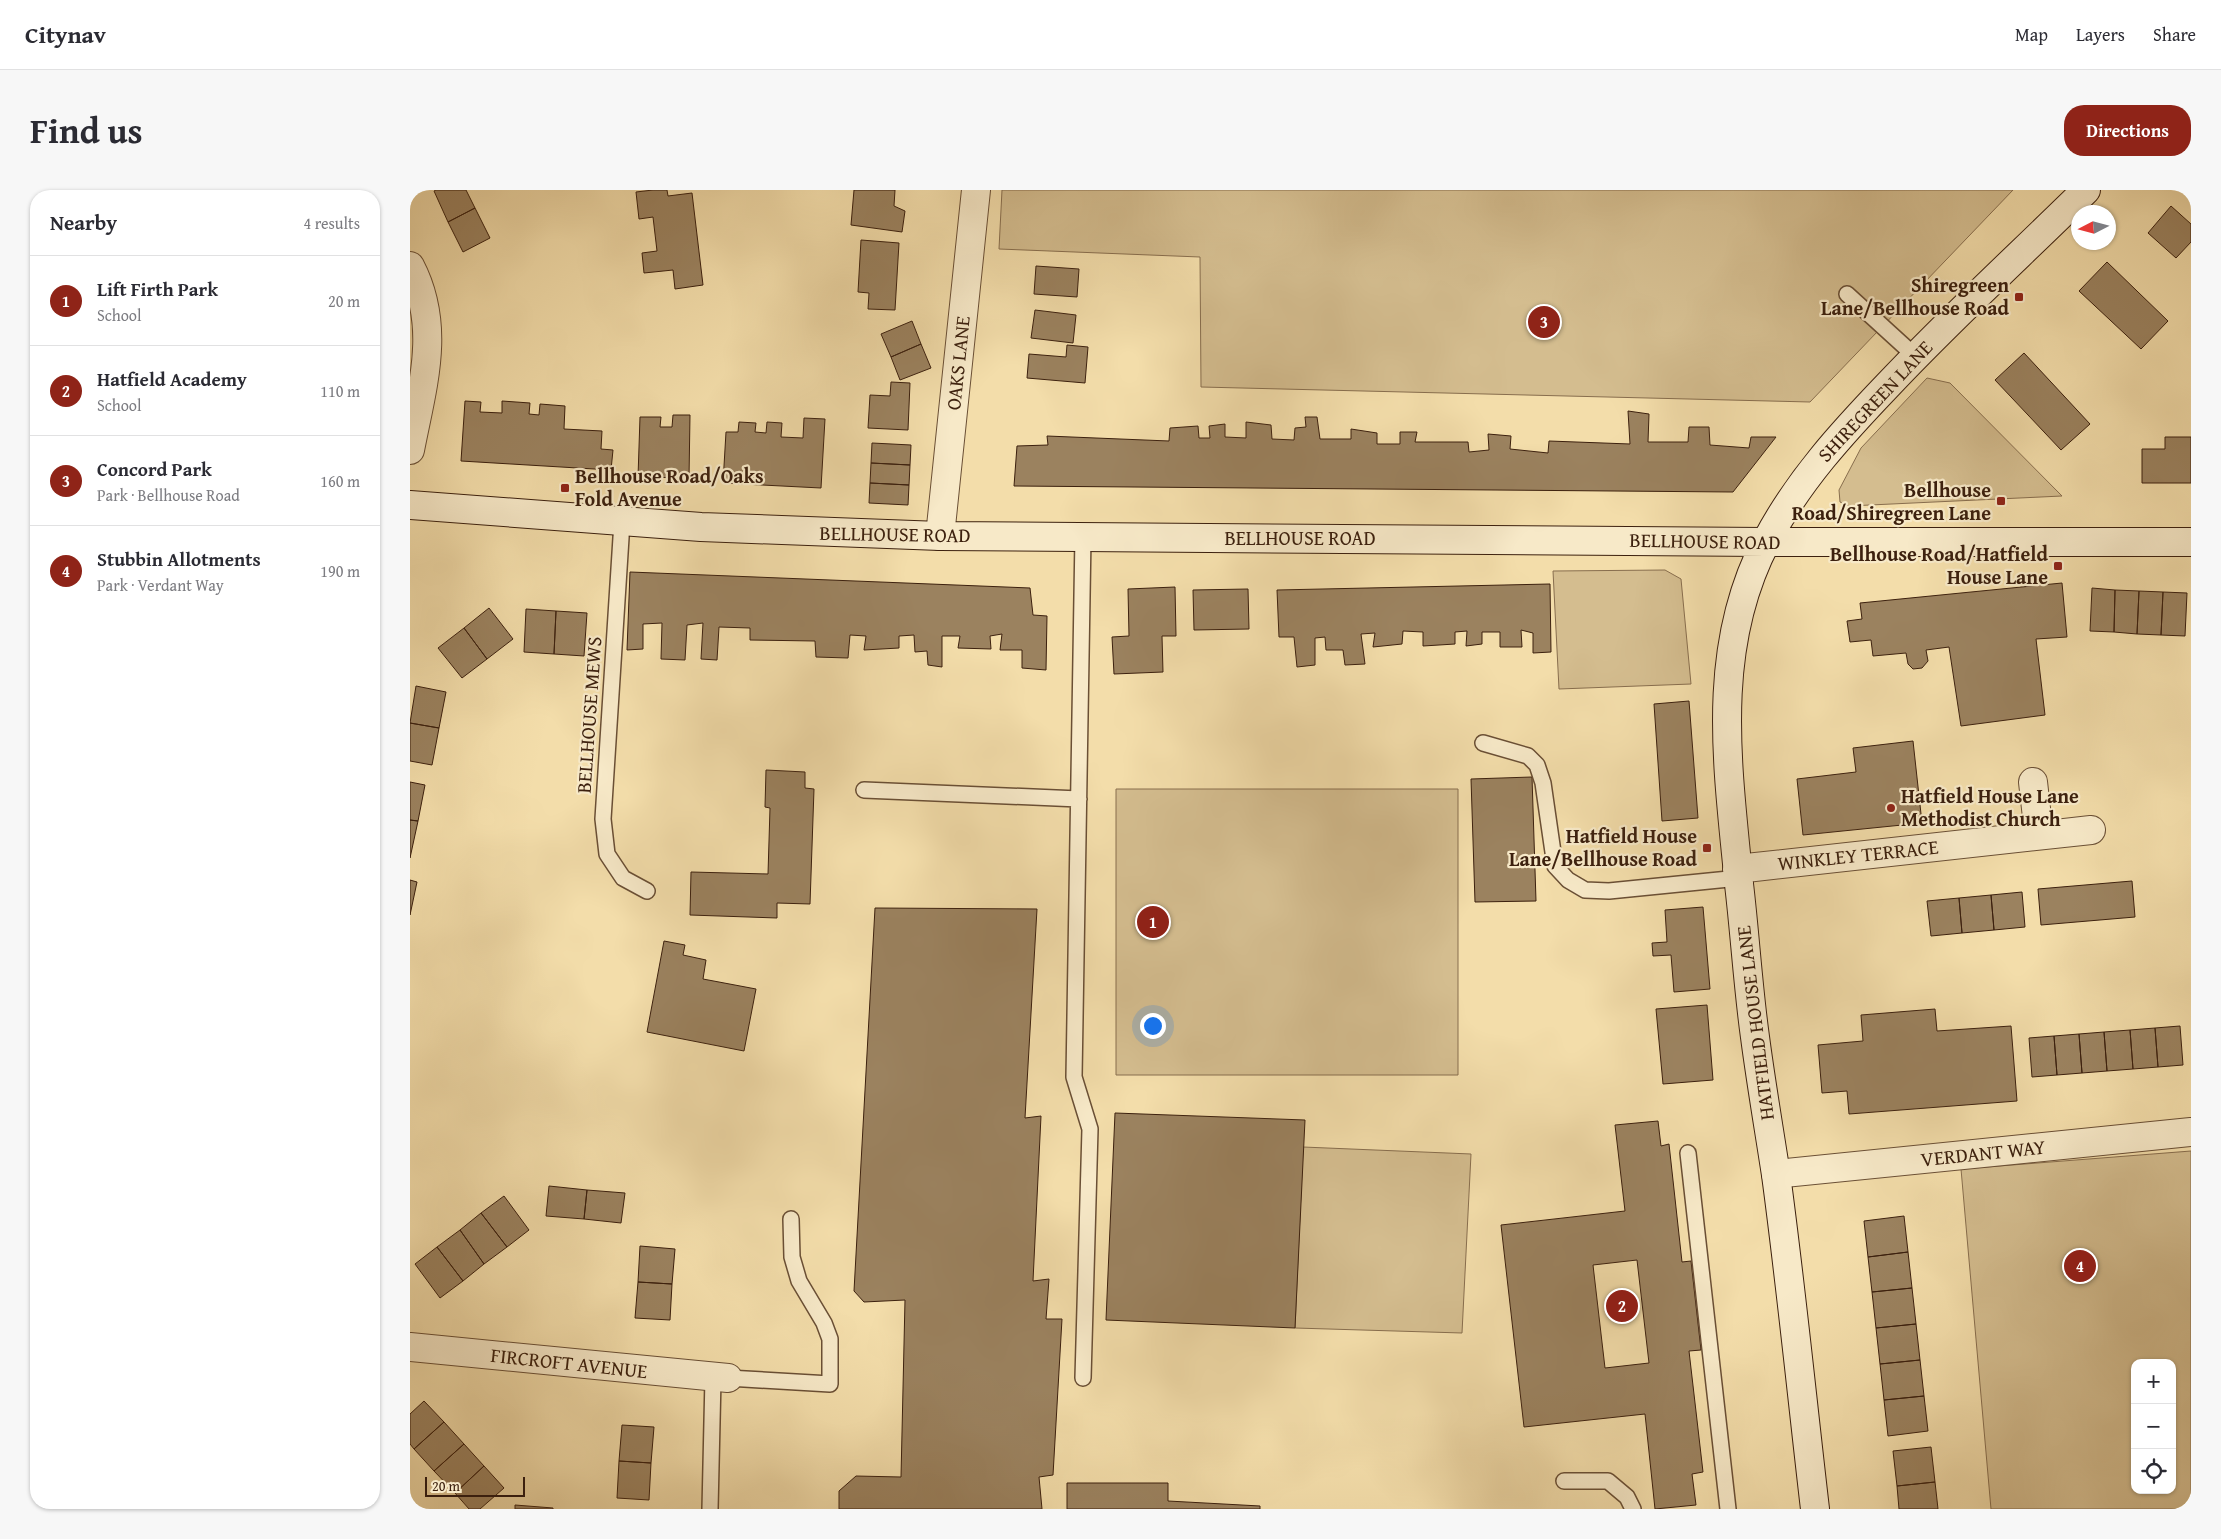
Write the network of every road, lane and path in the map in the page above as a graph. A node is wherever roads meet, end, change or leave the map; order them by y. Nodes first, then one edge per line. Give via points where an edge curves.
1 (976, 190) edge
2 (2086, 190) edge
3 (410, 266) edge
4 (1847, 294) dead end
5 (1915, 356) junction
6 (410, 450) edge
7 (410, 504) edge
8 (622, 522) junction
9 (940, 536) junction
10 (1083, 536) junction
11 (1766, 542) junction
12 (2191, 542) edge
13 (1483, 743) dead end
14 (2033, 782) dead end
15 (864, 790) dead end
16 (1079, 799) junction
17 (2091, 830) dead end
18 (2039, 835) junction
19 (1738, 873) junction
20 (647, 891) dead end
21 (2191, 1132) edge
22 (1688, 1154) dead end
23 (1776, 1174) junction
24 (791, 1219) dead end
25 (410, 1347) edge
26 (720, 1378) junction
27 (1083, 1378) dead end
28 (1564, 1481) dead end
29 (710, 1509) edge
30 (1633, 1509) edge
31 (1728, 1509) edge
32 (1815, 1509) edge

1 - 9 street, OAKS LANE
2 - 5 street, SHIREGREEN LANE
3 - 6 street via 426,308 428,334 426,365
4 - 5 lane
5 - 11 street, SHIREGREEN LANE via 1826,452
7 - 8 street, BELLHOUSE ROAD
8 - 9 street, BELLHOUSE ROAD
8 - 20 lane, BELLHOUSE MEWS via 603,819 607,854 623,878
9 - 10 street, BELLHOUSE ROAD
10 - 11 street, BELLHOUSE ROAD
10 - 16 lane
11 - 12 street, BELLHOUSE ROAD
11 - 19 street, HATFIELD HOUSE LANE via 1738,617 1727,683 1728,773
13 - 19 lane via 1528,756 1537,765 1543,783 1555,866 1568,880 1585,890 1609,890
14 - 18 street
15 - 16 lane
16 - 27 lane via 1074,1078 1090,1129
17 - 18 street, WINKLEY TERRACE
18 - 19 street, WINKLEY TERRACE
19 - 23 street, HATFIELD HOUSE LANE via 1754,1034
21 - 23 street, VERDANT WAY
22 - 31 lane
23 - 32 street, HATFIELD HOUSE LANE
24 - 26 lane via 792,1257 799,1281 824,1323 830,1340 830,1384
25 - 26 street, FIRCROFT AVENUE
26 - 29 lane
28 - 30 lane via 1608,1480 1627,1497

